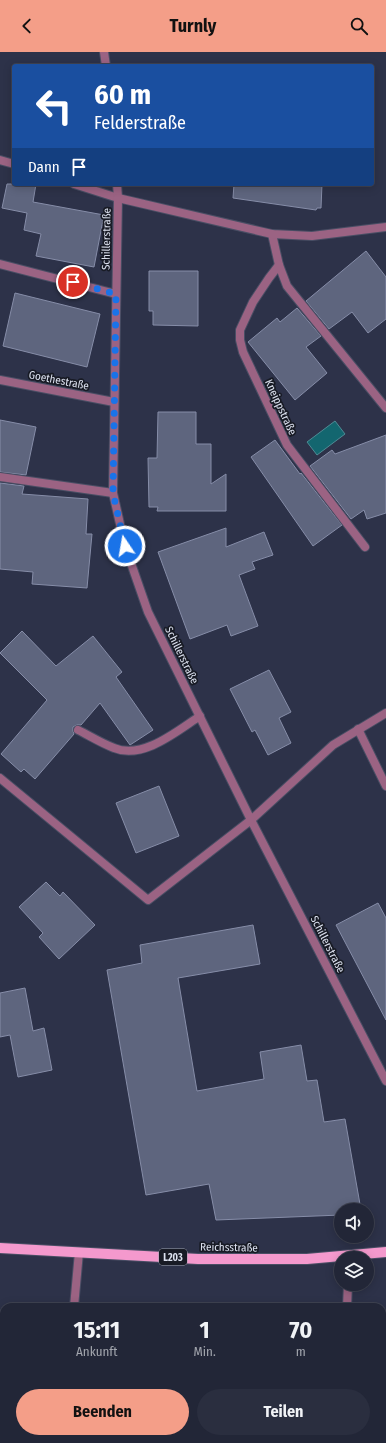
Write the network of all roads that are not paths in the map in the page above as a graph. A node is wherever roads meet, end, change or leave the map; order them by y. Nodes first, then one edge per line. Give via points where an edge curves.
1 (104, 52) edge
2 (106, 64) edge
3 (0, 160) edge
4 (12, 163) edge
5 (80, 186) edge
6 (117, 186) edge
7 (118, 198) junction
8 (386, 227) edge
9 (272, 234) junction
10 (0, 264) edge
11 (279, 265) junction
12 (116, 294) junction
13 (0, 380) edge
14 (114, 402) junction
15 (386, 408) edge
16 (0, 477) edge
17 (113, 493) junction
18 (365, 547) dead end
19 (386, 713) edge
20 (200, 716) junction
21 (358, 729) junction
22 (78, 730) dead end
23 (0, 778) edge
24 (386, 786) edge
25 (251, 820) junction
26 (386, 1082) edge
27 (0, 1248) edge
28 (79, 1252) junction
29 (386, 1252) edge
30 (374, 1254) edge
31 (334, 1258) edge
32 (348, 1291) edge
33 (74, 1303) edge
34 (347, 1303) edge

1 - 2 street
3 - 4 street
5 - 7 street, Schillerstraße
6 - 7 street, Schillerstraße
7 - 9 street
7 - 12 street, Schillerstraße
8 - 9 street via 312,236
9 - 11 street
10 - 12 street
11 - 15 street via 287,286
11 - 18 street, Kneippstraße via 252,302 240,330 243,352 287,445
12 - 14 street, Schillerstraße
13 - 14 street, Goethestraße
14 - 17 street, Schillerstraße
16 - 17 street
17 - 20 street, Schillerstraße via 125,546 148,612
19 - 21 street
20 - 22 street via 154,745 134,752 115,749
20 - 25 street, Schillerstraße
21 - 24 street
21 - 25 street via 333,745
23 - 25 street via 148,900
25 - 26 street, Schillerstraße
27 - 28 main road, Reichsstraße / L203
28 - 31 main road, Reichsstraße / L203 via 198,1259
28 - 33 street
29 - 30 main road, Reichsstraße / L203
32 - 34 street

